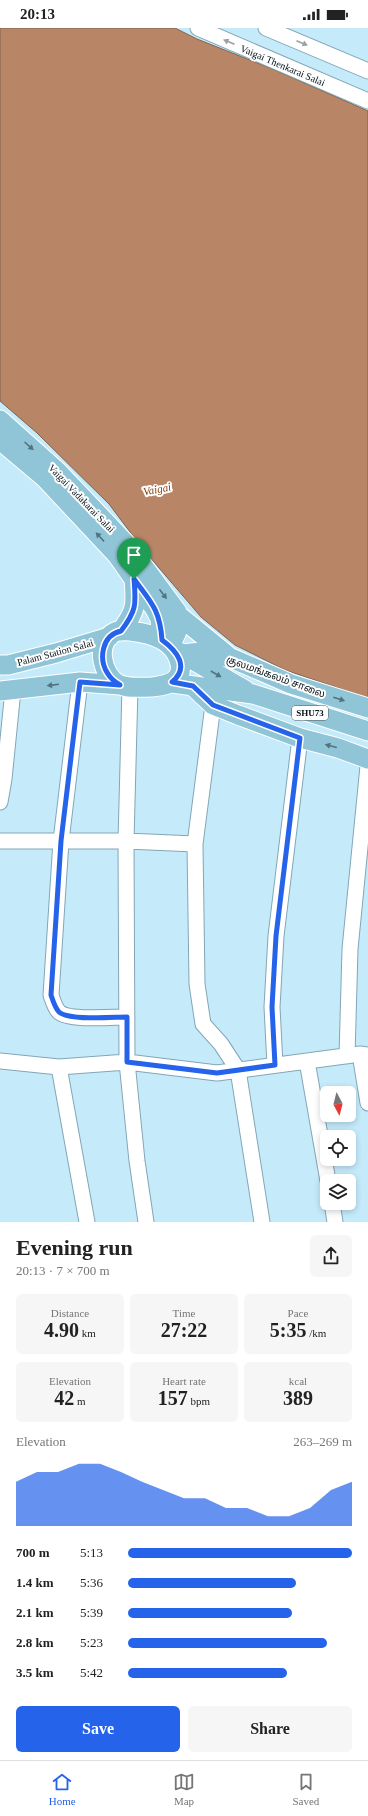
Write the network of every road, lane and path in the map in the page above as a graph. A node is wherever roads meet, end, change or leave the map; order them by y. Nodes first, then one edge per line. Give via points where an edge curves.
1 (198, 28) edge
2 (266, 28) edge
3 (368, 71) edge
4 (368, 102) edge
5 (0, 420) edge
6 (0, 440) edge
7 (134, 579) junction
8 (178, 615) junction
9 (115, 634) junction
10 (172, 647) junction
11 (231, 658) junction
12 (0, 665) edge
13 (80, 682) junction
14 (172, 682) junction
15 (125, 686) junction
16 (193, 686) junction
17 (6, 691) edge
18 (253, 694) junction
19 (213, 705) junction
20 (368, 708) edge
21 (368, 731) edge
22 (300, 738) junction
23 (368, 759) edge
24 (368, 766) edge
25 (0, 802) edge
26 (0, 841) edge
27 (61, 841) junction
28 (126, 841) junction
29 (195, 844) junction
30 (127, 1017) junction
31 (358, 1055) edge
32 (308, 1061) junction
33 (0, 1062) edge
34 (127, 1062) junction
35 (275, 1065) junction
36 (59, 1067) junction
37 (238, 1070) junction
38 (368, 1103) edge
39 (327, 1174) edge
40 (333, 1210) edge
41 (87, 1222) edge
42 (146, 1222) edge
43 (262, 1222) edge
44 (335, 1222) edge

4 -> 1 street, Vaigai Thenkarai Salai
2 -> 3 street
5 -> 8 main road, Vaigai Vadakarai Salai via 57,472 129,547
7 -> 6 main road, Vaigai Vadakarai Salai via 117,555 45,478
7 - 9 main road via 134,609 131,618
7 - 10 main road, Vaigai Vadakarai Salai via 155,609
8 - 10 main road via 180,623
8 - 11 main road, Vaigai Vadakarai Salai
9 - 10 main road, SHU73 via 144,633
9 - 12 main road, Palam Station Salai / SHU73 via 56,653
9 - 15 main road via 104,648 103,662 108,675
10 - 11 main road, குலமங்கலம் சாலை
10 - 14 main road via 181,667 178,676
10 -> 18 main road, SHU73
11 -> 20 main road, குலமங்கலம் சாலை via 291,684
13 - 15 main road, SHU73
13 -> 17 main road, SHU73
13 - 27 street
14 - 15 main road, SHU73 via 155,686
14 - 16 main road, SHU73
15 - 28 street
16 - 18 main road, SHU73
16 - 19 main road
17 - 25 street via 4,779
18 - 21 main road, SHU73
19 - 22 main road
19 - 29 street
23 -> 22 main road
22 - 35 street via 276,936 272,1007
24 - 31 street via 350,949
26 - 27 street
27 - 28 street
27 - 30 street via 51,995 54,1005 60,1013 69,1016
28 - 29 street
28 - 30 street
29 - 37 street via 197,984 203,1024 221,1044
30 - 34 street
31 - 32 street
31 - 38 street
32 - 35 street
32 - 39 street
33 - 36 street
34 - 36 street
34 - 37 street via 217,1073
34 - 42 street
35 - 37 street
36 - 41 street
37 - 43 street
40 - 44 street

